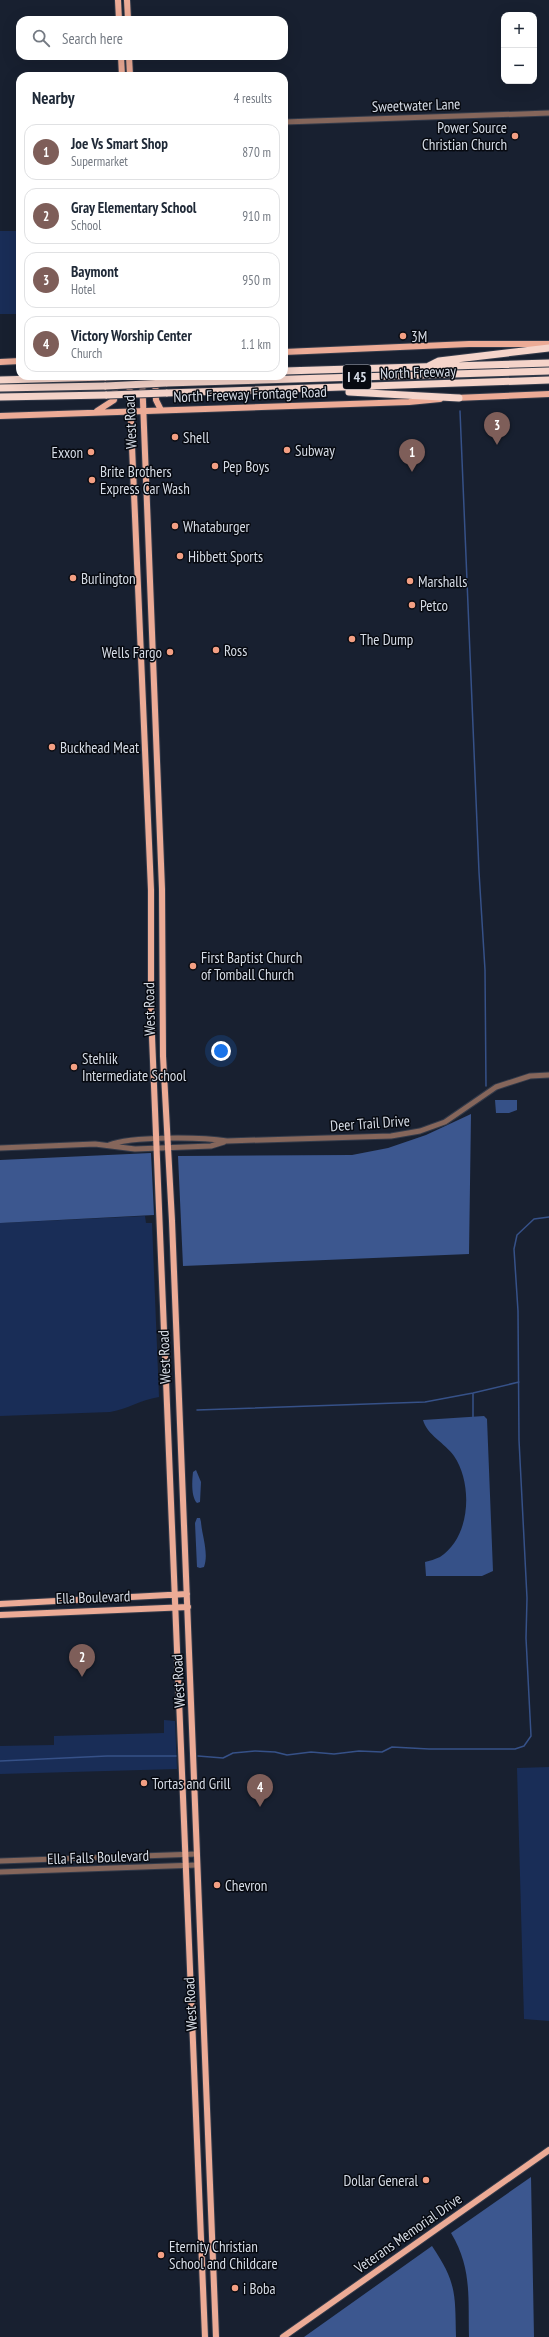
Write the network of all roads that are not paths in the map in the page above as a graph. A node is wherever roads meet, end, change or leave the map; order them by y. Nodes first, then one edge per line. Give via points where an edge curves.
1 (118, 0) edge
2 (127, 0) edge
3 (119, 16) edge
4 (128, 16) edge
5 (121, 60) edge
6 (129, 60) edge
7 (122, 72) edge
8 (130, 72) edge
9 (549, 113) edge
10 (288, 122) edge
11 (549, 344) edge
12 (549, 348) edge
13 (288, 352) edge
14 (16, 361) edge
15 (0, 362) edge
16 (549, 363) edge
17 (426, 367) junction
18 (288, 371) edge
19 (549, 371) edge
20 (288, 379) edge
21 (0, 380) edge
22 (16, 380) edge
23 (116, 380) edge
24 (129, 380) edge
25 (140, 380) edge
26 (155, 380) edge
27 (262, 380) edge
28 (549, 380) edge
29 (0, 388) edge
30 (283, 390) junction
31 (549, 394) edge
32 (0, 398) edge
33 (459, 398) junction
34 (143, 410) junction
35 (161, 410) junction
36 (130, 411) junction
37 (94, 412) junction
38 (0, 416) edge
39 (146, 511) junction
40 (136, 512) junction
41 (149, 574) junction
42 (139, 575) junction
43 (162, 889) junction
44 (151, 890) junction
45 (152, 972) junction
46 (162, 973) junction
47 (154, 1056) junction
48 (163, 1056) junction
49 (549, 1075) edge
50 (157, 1140) junction
51 (167, 1140) junction
52 (227, 1141) junction
53 (109, 1146) junction
54 (169, 1147) junction
55 (0, 1148) edge
56 (158, 1148) junction
57 (172, 1219) junction
58 (160, 1220) junction
59 (166, 1366) junction
60 (177, 1366) junction
61 (180, 1434) junction
62 (170, 1435) junction
63 (175, 1594) junction
64 (187, 1594) junction
65 (75, 1599) junction
66 (0, 1604) edge
67 (175, 1607) junction
68 (188, 1607) junction
69 (76, 1610) junction
70 (0, 1615) edge
71 (197, 1854) junction
72 (185, 1855) junction
73 (0, 1861) edge
74 (197, 1865) junction
75 (186, 1866) junction
76 (0, 1872) edge
77 (201, 1957) junction
78 (189, 1958) junction
79 (192, 2036) junction
80 (205, 2036) junction
81 (549, 2150) edge
82 (202, 2267) junction
83 (213, 2267) junction
84 (205, 2328) junction
85 (205, 2337) edge
86 (215, 2337) edge
87 (283, 2337) edge

1 - 3 main road
2 - 4 main road
5 - 7 main road
6 - 8 main road
9 - 10 street, Sweetwater Lane
11 - 13 main road via 462,344
12 - 17 highway via 439,361
14 - 15 main road
16 - 17 highway, North Freeway / I 45
17 - 18 highway, North Freeway / I 45
19 - 20 highway, North Freeway / I 45, bridge
21 - 22 highway, bridge
23 - 37 main road via 114,400
24 - 36 main road, West Road
25 - 34 main road, West Road
26 - 35 main road via 156,400
27 - 29 highway, North Freeway / I 45, bridge
28 - 30 highway, North Freeway / I 45
30 - 32 highway, North Freeway / I 45, bridge
30 - 33 highway
31 - 33 main road, North Freeway Frontage Road
33 - 35 main road, North Freeway Frontage Road
34 - 35 main road, North Freeway Frontage Road
34 - 36 main road, North Freeway Frontage Road
34 - 39 main road, West Road
36 - 37 main road, North Freeway Frontage Road
36 - 40 main road, West Road
37 - 38 main road, North Freeway Frontage Road
39 - 40 main road
39 - 41 main road, West Road
40 - 42 main road, West Road
41 - 42 main road
41 - 43 main road, West Road
42 - 44 main road, West Road
43 - 44 main road
43 - 46 main road, West Road
44 - 45 main road, West Road
45 - 46 main road
45 - 47 main road, West Road
46 - 48 main road, West Road
47 - 48 main road
47 - 50 main road, West Road
48 - 51 main road, West Road
49 - 52 street, Deer Trail Drive via 530,1076 496,1087 445,1122 420,1131 391,1136
50 - 51 street, Deer Trail Drive
50 - 53 street, Deer Trail Drive via 117,1142
50 - 56 main road, West Road
51 - 52 street, Deer Trail Drive via 210,1138
51 - 54 main road, West Road
52 - 54 street, Deer Trail Drive via 211,1146
53 - 55 street, Deer Trail Drive via 95,1144
53 - 56 street, Deer Trail Drive
54 - 56 street, Deer Trail Drive
54 - 57 main road, West Road
56 - 58 main road, West Road
57 - 58 main road
57 - 60 main road, West Road
58 - 59 main road, West Road
59 - 60 main road
59 - 62 main road, West Road
60 - 61 main road, West Road
61 - 62 main road
61 - 64 main road, West Road
62 - 63 main road, West Road
63 - 64 main road, Ella Boulevard
63 - 65 main road, Ella Boulevard
63 - 67 main road, West Road
64 - 68 main road, West Road
65 - 66 main road, Ella Boulevard
65 - 69 main road
67 - 68 main road, Ella Boulevard
67 - 69 main road, Ella Boulevard
67 - 72 main road, West Road
68 - 71 main road, West Road
69 - 70 main road, Ella Boulevard
71 - 72 street, Ella Falls Boulevard
71 - 74 main road, West Road
72 - 73 street, Ella Falls Boulevard
72 - 75 main road, West Road
74 - 75 street, Ella Falls Boulevard
74 - 77 main road, West Road
75 - 76 street, Ella Falls Boulevard
75 - 78 main road, West Road
77 - 78 main road
77 - 80 main road, West Road
78 - 79 main road, West Road
79 - 80 main road
79 - 82 main road, West Road
80 - 83 main road, West Road
81 - 87 main road, Veterans Memorial Drive
82 - 83 main road
82 - 84 main road, West Road
83 - 86 main road, West Road
84 - 85 main road, West Road
84 - 86 main road

